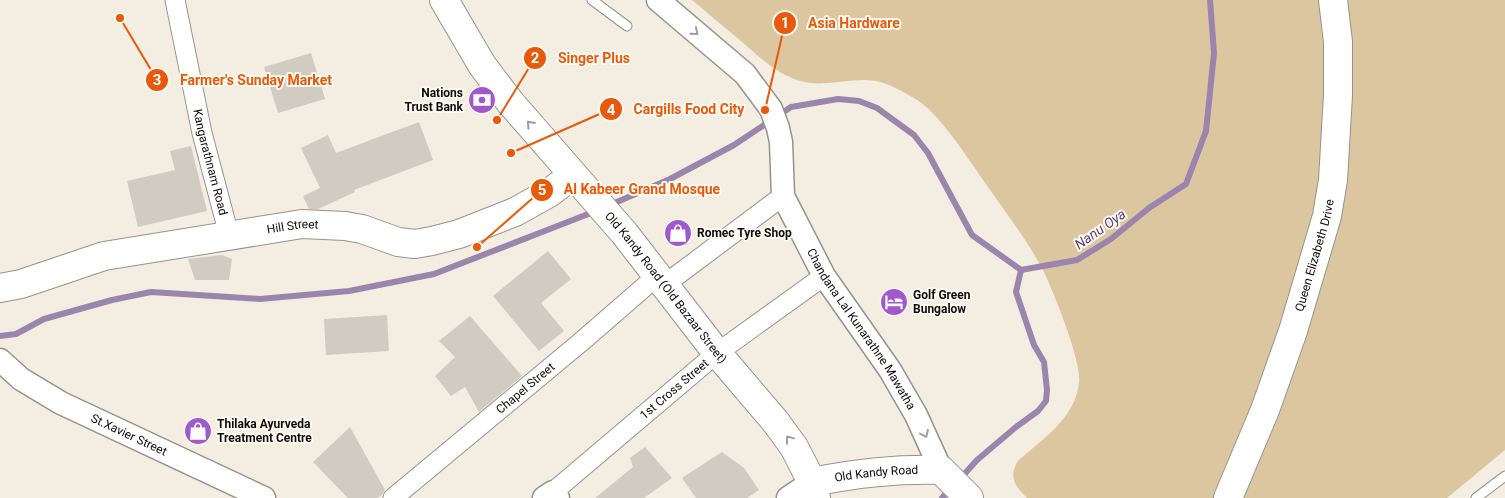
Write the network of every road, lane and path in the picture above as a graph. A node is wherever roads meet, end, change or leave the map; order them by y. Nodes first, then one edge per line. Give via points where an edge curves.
1 (176, 0) edge
2 (444, 0) edge
3 (592, 0) edge
4 (658, 0) edge
5 (1333, 0) edge
6 (627, 26) dead end
7 (579, 182) junction
8 (783, 196) junction
9 (229, 235) junction
10 (824, 276) junction
11 (660, 281) junction
12 (0, 288) edge
13 (717, 353) junction
14 (3, 364) edge
15 (944, 472) junction
16 (1505, 476) edge
17 (814, 490) edge
18 (552, 496) edge
19 (264, 498) edge
20 (393, 498) edge
21 (788, 498) edge
22 (968, 498) edge
23 (1228, 498) edge
24 (1476, 498) edge

1 - 9 street, Kangarathnam Road via 202,133
7 -> 2 main road, Old Kandy Road (Old Bazaar Street) via 510,102
3 - 6 lane
4 -> 8 street, Chandana Lal Kunarathne Mawatha via 744,74 775,118 782,151
5 - 23 main road, Queen Elizabeth Drive via 1338,42 1338,95 1333,180 1327,216 1293,331 1265,410
7 - 9 main road, Hill Street via 459,234 415,244 398,242 362,229 326,224 302,224
7 - 11 main road, Old Kandy Road (Old Bazaar Street) via 625,234
8 - 10 street, Chandana Lal Kunarathne Mawatha
8 - 11 street, Chapel Street
9 - 12 main road, Hill Street via 104,256
10 - 13 street, 1st Cross Street
10 -> 15 street, Chandana Lal Kunarathne Mawatha via 890,370
11 - 13 main road, Old Kandy Road (Old Bazaar Street)
11 - 20 street, Chapel Street
17 -> 13 main road, Old Kandy Road (Old Bazaar Street) via 794,447
13 - 18 street, 1st Cross Street
14 - 19 street, St.Xavier Street via 61,404
15 - 17 main road, Old Kandy Road via 868,472
15 - 22 main road
16 - 24 lane
17 - 21 street

